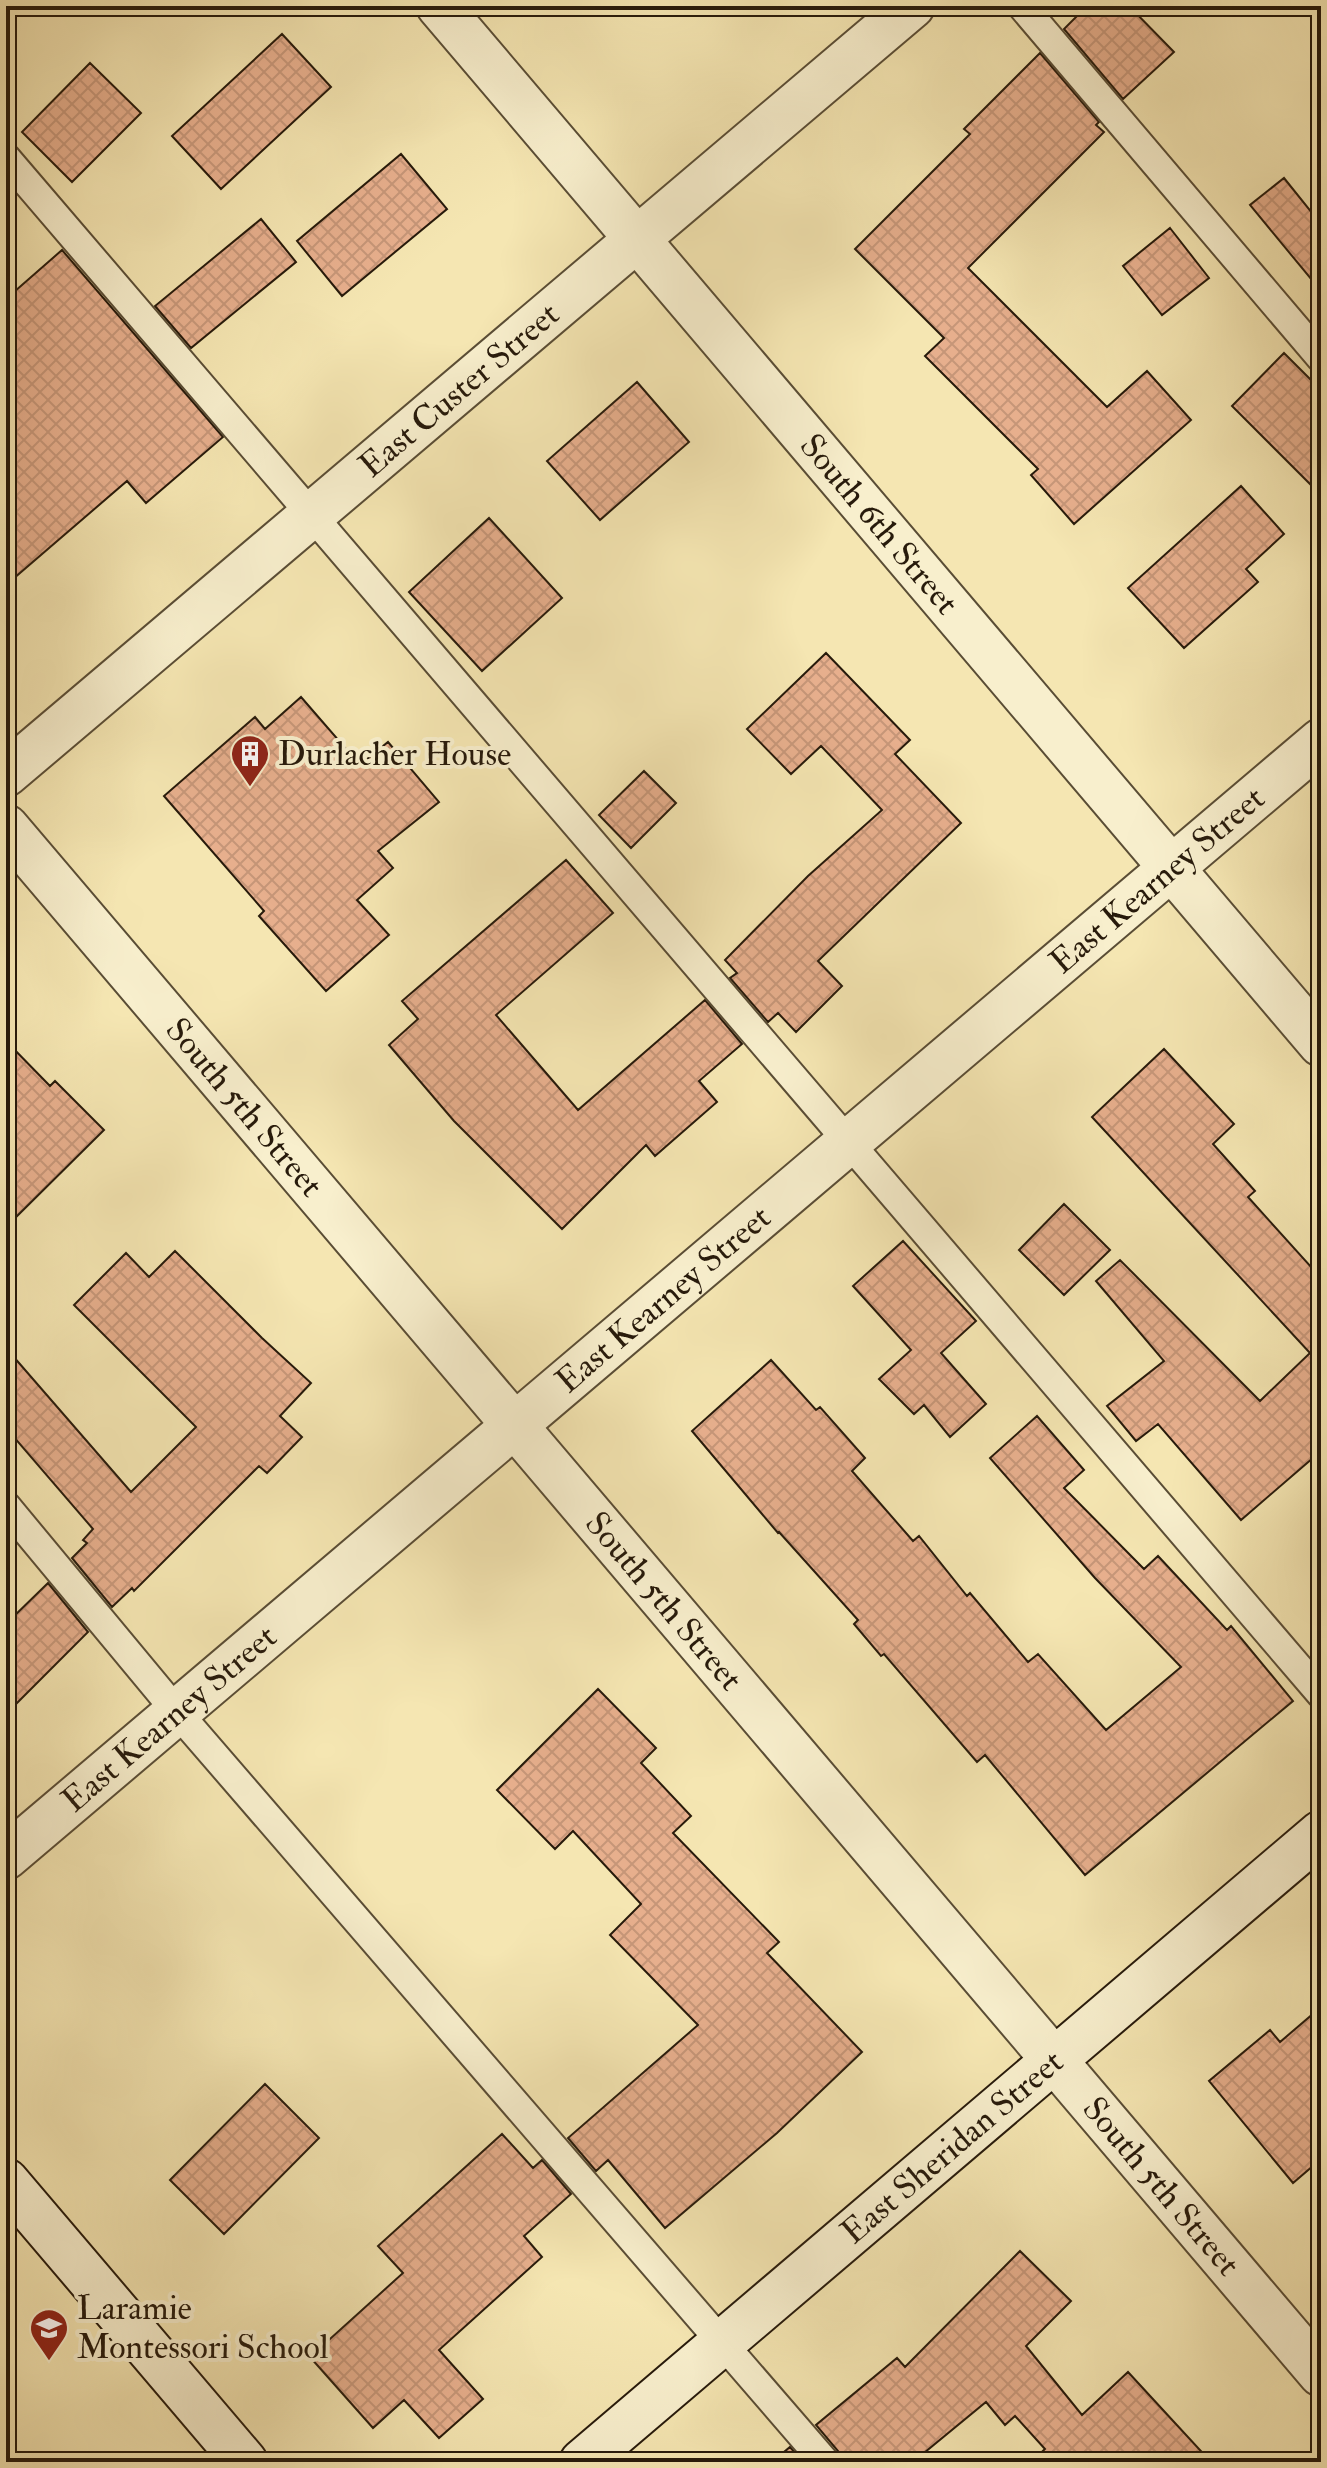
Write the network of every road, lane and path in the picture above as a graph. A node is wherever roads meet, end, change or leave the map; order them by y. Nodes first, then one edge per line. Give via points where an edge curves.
1 (439, 6) edge
2 (912, 6) edge
3 (1022, 6) edge
4 (6, 158) edge
5 (637, 239) junction
6 (1321, 358) edge
7 (310, 516) junction
8 (1321, 741) edge
9 (6, 774) edge
10 (6, 827) edge
11 (1172, 868) junction
12 (1321, 1044) edge
13 (848, 1141) junction
14 (515, 1425) junction
15 (6, 1506) edge
16 (1321, 1694) edge
17 (177, 1712) junction
18 (1321, 1833) edge
19 (6, 1857) edge
20 (1054, 2060) junction
21 (6, 2181) edge
22 (723, 2341) junction
23 (1321, 2374) edge
24 (245, 2462) edge
25 (582, 2462) edge
26 (825, 2462) edge

1 - 5 street, South 6th Street
2 - 5 street, East Custer Street
3 - 6 lane
4 - 7 lane
5 - 7 street, East Custer Street
5 - 11 street, South 6th Street
7 - 9 street, East Custer Street
7 - 13 lane
8 - 11 street, East Kearney Street
10 - 14 street, South 5th Street
11 - 12 street, South 6th Street
11 - 13 street, East Kearney Street
13 - 14 street, East Kearney Street
13 - 16 lane
14 - 17 street, East Kearney Street
14 - 20 street, South 5th Street
15 - 17 lane
17 - 19 street, East Kearney Street
17 - 22 lane
18 - 20 street, East Sheridan Street
20 - 22 street, East Sheridan Street
20 - 23 street, South 5th Street
21 - 24 street
22 - 25 street, East Sheridan Street
22 - 26 lane

